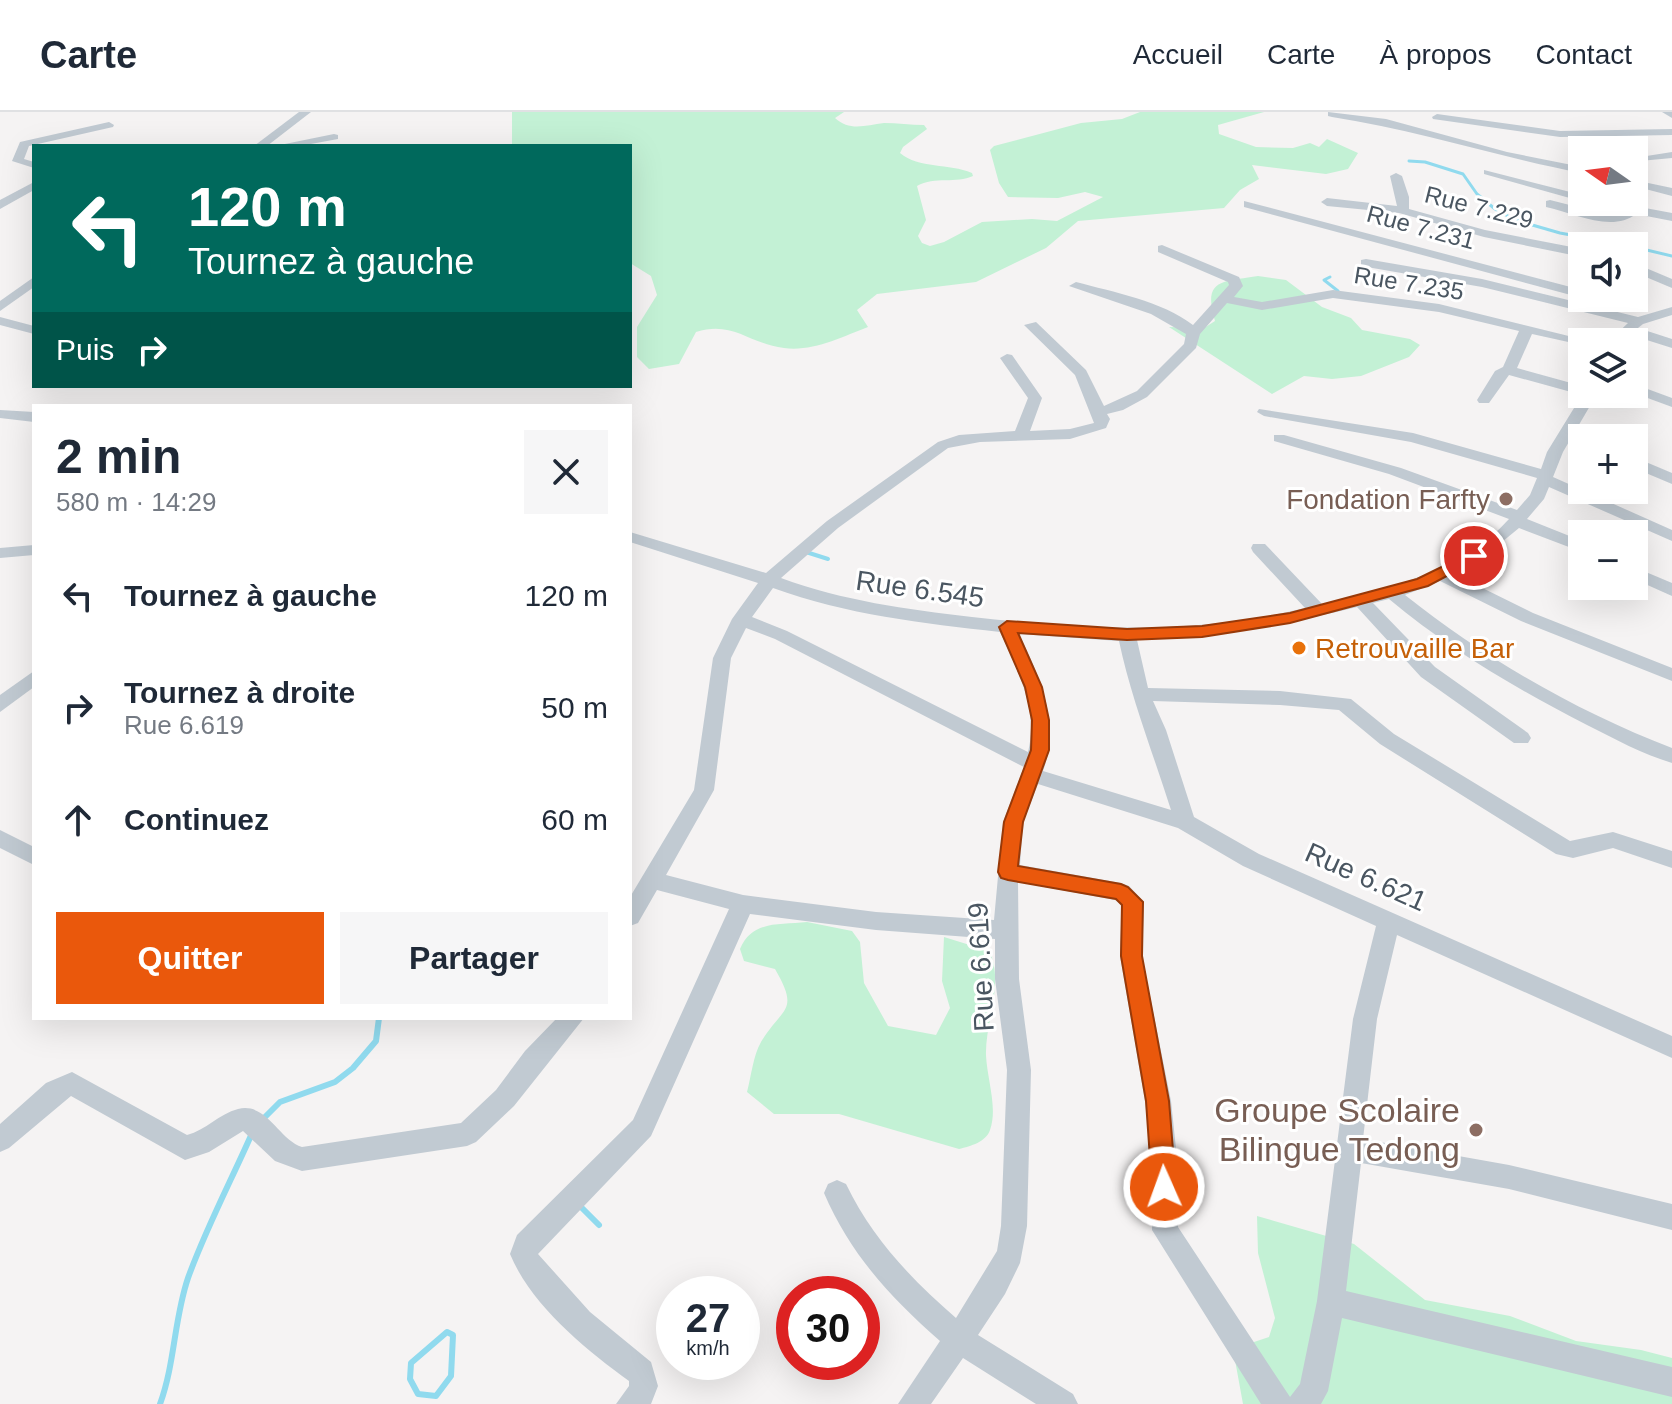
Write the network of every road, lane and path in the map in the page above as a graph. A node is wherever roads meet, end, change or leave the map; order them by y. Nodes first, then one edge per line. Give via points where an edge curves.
1 (306, 112) edge
2 (1332, 114) dead end
3 (1437, 117) dead end
4 (109, 125) dead end
5 (1672, 132) edge
6 (334, 137) dead end
7 (263, 144) edge
8 (293, 144) edge
9 (1672, 155) edge
10 (1648, 157) edge
11 (32, 164) edge
12 (1568, 167) edge
13 (1488, 172) dead end
14 (1396, 176) dead end
15 (32, 186) edge
16 (1648, 186) edge
17 (1672, 192) edge
18 (1568, 195) edge
19 (1327, 202) dead end
20 (1248, 204) dead end
21 (1550, 204) dead end
22 (0, 205) edge
23 (1381, 207) junction
24 (1568, 209) edge
25 (1401, 210) junction
26 (1648, 213) edge
27 (1597, 216) edge
28 (1626, 216) edge
29 (1672, 217) edge
30 (1370, 229) dead end
31 (1162, 249) dead end
32 (1568, 250) edge
33 (1366, 263) dead end
34 (1648, 273) edge
35 (32, 283) edge
36 (1672, 284) edge
37 (1076, 286) dead end
38 (1568, 290) edge
39 (1225, 299) junction
40 (0, 307) edge
41 (1672, 311) edge
42 (1648, 312) edge
43 (32, 313) edge
44 (1656, 316) junction
45 (6, 322) edge
46 (1031, 325) dead end
47 (1632, 325) junction
48 (1527, 328) junction
49 (1629, 328) edge
50 (32, 329) edge
51 (1193, 333) junction
52 (1568, 338) edge
53 (1672, 344) edge
54 (1007, 358) dead end
55 (1509, 370) junction
56 (1568, 387) edge
57 (1648, 394) edge
58 (1484, 400) dead end
59 (1672, 403) edge
60 (1099, 412) junction
61 (1264, 412) dead end
62 (0, 414) edge
63 (32, 417) edge
64 (1021, 435) junction
65 (1279, 438) dead end
66 (1568, 442) edge
67 (1648, 468) edge
68 (1545, 477) junction
69 (1672, 479) edge
70 (1518, 519) junction
71 (1672, 536) edge
72 (632, 538) edge
73 (1568, 541) edge
74 (1259, 548) dead end
75 (32, 550) edge
76 (0, 553) edge
77 (1440, 574) junction
78 (1648, 579) edge
79 (768, 580) junction
80 (1672, 590) edge
81 (1392, 593) junction
82 (1360, 600) junction
83 (1319, 612) junction
84 (741, 619) junction
85 (1007, 627) junction
86 (1127, 635) junction
87 (1672, 675) edge
88 (32, 679) edge
89 (1140, 694) junction
90 (0, 705) edge
91 (1521, 738) dead end
92 (1672, 756) edge
93 (1033, 769) junction
94 (1185, 822) junction
95 (0, 838) edge
96 (32, 856) edge
97 (1672, 860) edge
98 (1008, 872) junction
99 (652, 880) junction
100 (743, 904) junction
101 (632, 914) edge
102 (1389, 919) junction
103 (1005, 930) junction
104 (570, 1020) edge
105 (1672, 1047) edge
106 (0, 1140) edge
107 (1351, 1149) junction
108 (837, 1193) dead end
109 (1672, 1217) edge
110 (1331, 1301) junction
111 (959, 1339) junction
112 (1672, 1382) edge
113 (631, 1404) edge
114 (913, 1404) edge
115 (1063, 1404) edge
116 (1278, 1404) edge
117 (1302, 1404) edge

1 - 7 street
2 - 12 street via 1386,122
3 - 5 street via 1560,134
4 - 11 street via 24,144 18,161
6 - 8 street
9 - 10 street
13 - 18 street
14 - 25 street, Rue 7.229
15 - 22 street
16 - 17 street
19 - 23 street
20 - 38 street, Rue 7.231
21 - 24 street
23 - 25 street
23 - 30 street
25 - 32 street, Rue 7.229
26 - 29 street
27 - 28 street
31 - 39 street via 1236,281
33 - 47 street via 1482,283
34 - 36 street
35 - 40 street
37 - 51 street via 1165,316
39 - 48 street, Rue 7.235 via 1262,306 1333,294 1439,308
39 - 51 street
41 - 44 street
42 - 44 street
43 - 45 street
44 - 47 street
45 - 50 street
46 - 60 street via 1081,373
47 - 49 street
47 - 53 street
48 - 52 street, Rue 7.235
48 - 55 street
51 - 60 street via 1191,345 1142,394
54 - 64 street via 1035,398
55 - 56 street
55 - 58 street via 1500,374
57 - 59 street
60 - 64 street via 1101,425 1090,431
61 - 68 street via 1413,438
62 - 63 street
64 - 79 street via 943,445 807,544
65 - 70 street via 1395,471
66 - 68 street, Rue 6.545 via 1555,452
67 - 69 street
68 - 70 street, Rue 6.545 via 1538,496
68 - 71 street
70 - 73 street
70 - 77 street, Rue 6.545 via 1474,556
72 - 79 street, Rue 6.545
74 - 83 street
75 - 76 street
77 - 81 street, Rue 6.545
77 - 87 street via 1527,617
78 - 80 street
79 - 84 street
79 - 85 street, Rue 6.545 via 849,607
81 - 82 street, Rue 6.545
81 - 92 street via 1470,653
82 - 83 street, Rue 6.545
82 - 91 street via 1428,672
83 - 86 street, Rue 6.545 via 1202,631
84 - 93 street via 805,646
84 - 99 street via 722,658 704,790
85 - 86 street, Rue 6.545
85 - 93 street, Rue 6.619 via 1034,687 1040,750
86 - 89 street
88 - 90 street
89 - 94 street
89 - 97 street via 1344,704 1387,739 1564,848 1613,840
93 - 94 street, Rue 6.621
93 - 98 street, Rue 6.619 via 1013,822
94 - 102 street, Rue 6.621 via 1251,860
95 - 96 street
98 - 103 street, Rue 6.619
98 - 116 street via 1121,892 1133,902 1131,956 1158,1101 1165,1230
99 - 100 street
99 - 101 street
100 - 103 street
100 - 113 street via 642,1128 524,1254 586,1330 641,1372 645,1384
102 - 105 street, Rue 6.621
102 - 107 street via 1365,1019
103 - 111 street, Rue 6.619 via 1019,1070 1014,1226 1010,1253 995,1284
104 - 106 street via 505,1098 467,1134 302,1159 281,1152 254,1121 245,1119 204,1144 185,1148 72,1083 55,1091
107 - 109 street via 1509,1177
107 - 110 street
108 - 111 street via 849,1223 875,1261
110 - 112 street
110 - 117 street via 1313,1391
111 - 114 street, Rue 6.619
111 - 115 street

